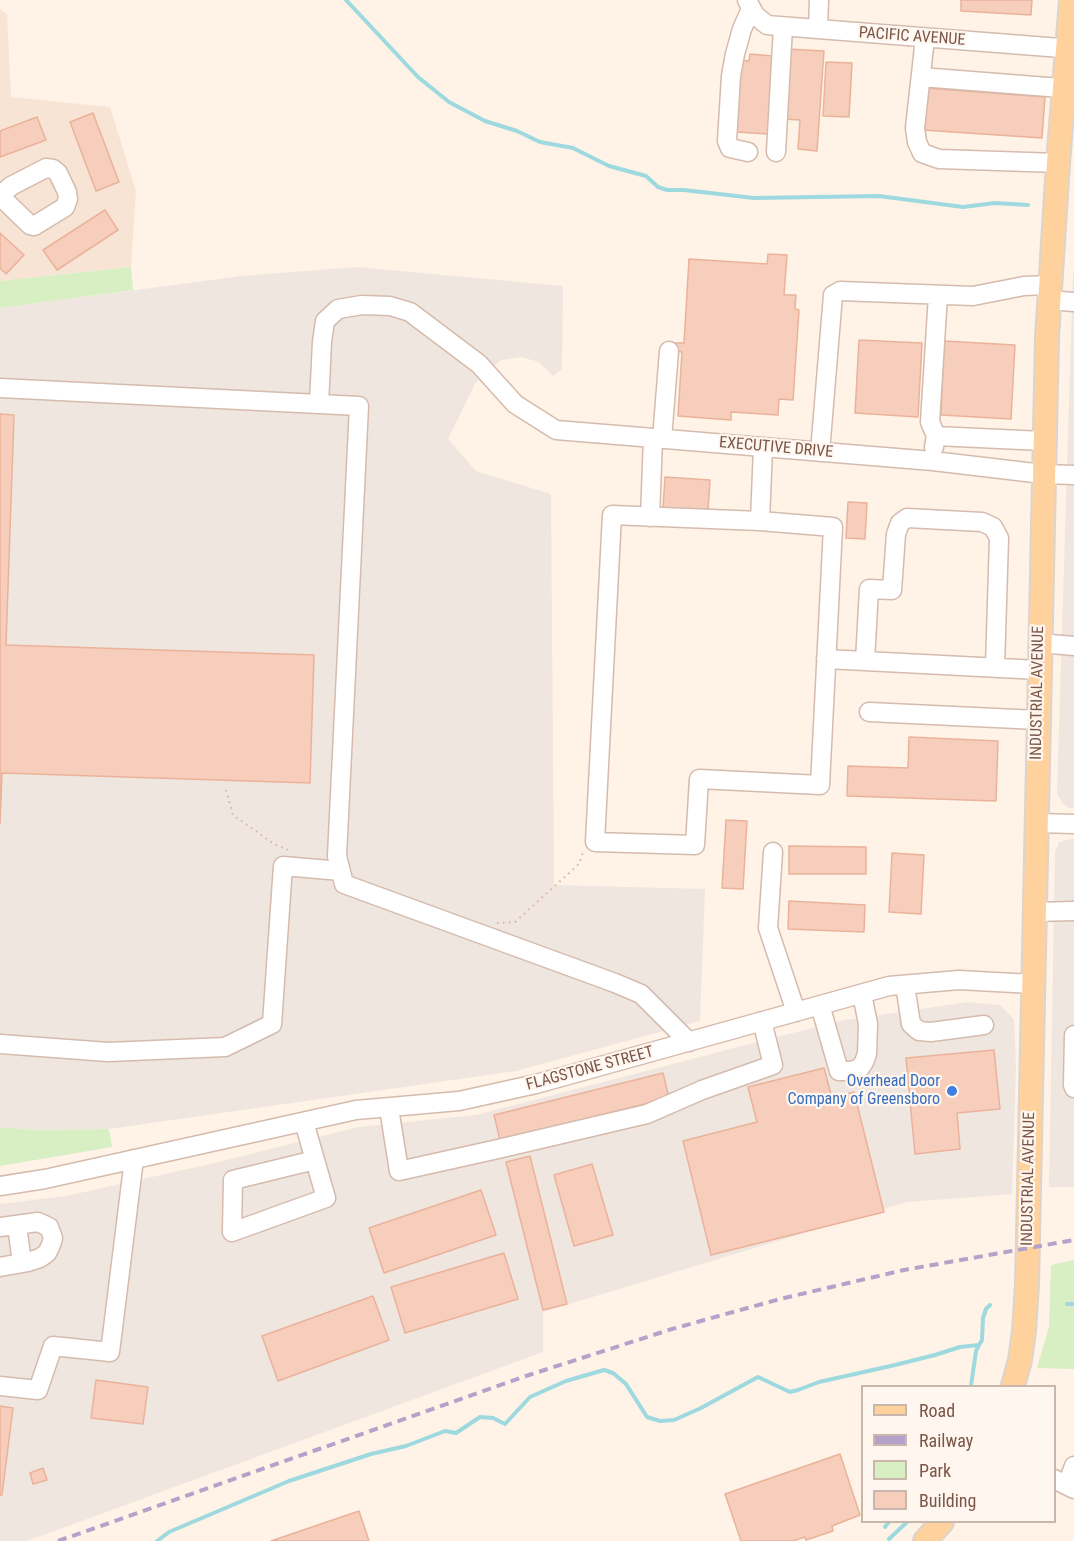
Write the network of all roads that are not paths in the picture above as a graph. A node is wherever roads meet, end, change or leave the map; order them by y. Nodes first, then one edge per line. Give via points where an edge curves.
1 (819, 0) edge
2 (1071, 0) edge
3 (751, 8) edge
4 (783, 27) junction
5 (818, 29) junction
6 (925, 38) junction
7 (1070, 49) edge
8 (921, 77) junction
9 (1069, 88) edge
10 (748, 152) dead end
11 (776, 152) dead end
12 (1058, 163) junction
13 (1049, 293) junction
14 (938, 295) junction
15 (1074, 302) edge
16 (669, 351) dead end
17 (0, 388) edge
18 (319, 404) junction
19 (936, 436) junction
20 (657, 439) junction
21 (1043, 441) junction
22 (763, 447) junction
23 (820, 452) junction
24 (933, 461) junction
25 (1043, 474) junction
26 (1074, 475) edge
27 (650, 517) junction
28 (760, 521) junction
29 (1040, 643) junction
30 (1074, 646) edge
31 (826, 659) junction
32 (865, 661) junction
33 (995, 668) junction
34 (1039, 670) junction
35 (869, 712) dead end
36 (1038, 720) junction
37 (1036, 824) junction
38 (1074, 824) edge
39 (773, 852) dead end
40 (341, 871) junction
41 (1074, 911) edge
42 (1035, 912) junction
43 (1032, 984) junction
44 (905, 985) junction
45 (862, 994) junction
46 (820, 1005) junction
47 (796, 1012) junction
48 (762, 1021) junction
49 (984, 1025) dead end
50 (1074, 1035) edge
51 (689, 1042) junction
52 (0, 1044) edge
53 (1074, 1088) edge
54 (389, 1108) junction
55 (304, 1122) junction
56 (139, 1158) junction
57 (315, 1160) junction
58 (0, 1186) edge
59 (8, 1226) edge
60 (21, 1263) junction
61 (0, 1267) edge
62 (1013, 1385) edge
63 (0, 1386) edge
64 (1074, 1466) edge
65 (1065, 1484) edge
66 (940, 1523) edge
67 (924, 1541) edge

1 - 5 street
2 - 7 main road, INDUSTRIAL AVENUE
3 - 4 street, PACIFIC AVENUE via 767,25
3 - 10 street via 731,76 727,141 730,148
4 - 5 street, PACIFIC AVENUE
4 - 11 street
5 - 6 street, PACIFIC AVENUE
6 - 7 street, PACIFIC AVENUE
6 - 8 street
7 - 9 main road, INDUSTRIAL AVENUE
8 - 9 street
8 - 12 street via 915,128 922,153 939,159
9 - 12 main road, INDUSTRIAL AVENUE
12 - 13 main road, INDUSTRIAL AVENUE
13 - 14 street via 1024,286 973,296
13 - 15 street
13 - 21 main road, INDUSTRIAL AVENUE
14 - 19 street via 930,422
14 - 23 street via 840,291 833,295
16 - 20 street
17 - 18 street
18 - 20 street, EXECUTIVE DRIVE via 325,321 338,309 390,306 410,312 479,364 515,404 556,430
18 - 40 street via 359,406 337,856
19 - 21 street
19 - 24 street
20 - 22 street, EXECUTIVE DRIVE
20 - 27 street
21 - 25 main road, INDUSTRIAL AVENUE
22 - 23 street, EXECUTIVE DRIVE
22 - 28 street
23 - 24 street, EXECUTIVE DRIVE
24 - 25 street, EXECUTIVE DRIVE
25 - 26 street, EXECUTIVE DRIVE
25 - 29 main road, INDUSTRIAL AVENUE
27 - 28 street
27 - 31 street via 612,515 595,842 695,845 699,779 820,785
28 - 31 street via 834,527
29 - 30 street
29 - 34 main road, INDUSTRIAL AVENUE
31 - 32 street
32 - 33 street
32 - 33 street via 869,589 892,590 900,523 907,518 982,522 993,528 999,538
33 - 34 street
34 - 36 main road, INDUSTRIAL AVENUE
35 - 36 street
36 - 37 main road, INDUSTRIAL AVENUE
37 - 38 street
37 - 42 main road, INDUSTRIAL AVENUE
39 - 47 street via 768,928
40 - 51 street via 344,884 640,994
40 - 52 street via 283,866 272,1024 225,1047 108,1052
41 - 42 street
42 - 43 main road, INDUSTRIAL AVENUE
43 - 44 street, FLAGSTONE STREET via 959,980
43 - 62 main road, INDUSTRIAL AVENUE via 1026,1310
44 - 45 street, FLAGSTONE STREET
44 - 49 street via 911,1023 919,1031
45 - 46 street, FLAGSTONE STREET
45 - 46 street via 868,1024 867,1054 860,1068 851,1071 839,1071
46 - 47 street, FLAGSTONE STREET
47 - 48 street, FLAGSTONE STREET
48 - 51 street, FLAGSTONE STREET
48 - 54 street via 773,1065 647,1114 498,1149 399,1171
50 - 53 street
51 - 54 street, FLAGSTONE STREET via 492,1094
54 - 55 street, FLAGSTONE STREET via 356,1110
55 - 56 street, FLAGSTONE STREET
55 - 57 street
56 - 58 street, FLAGSTONE STREET
56 - 63 street via 110,1352 53,1346 38,1390
57 - 57 street via 326,1197 232,1232 234,1180
59 - 60 street
59 - 60 street via 43,1223 53,1238 47,1253
60 - 61 street
64 - 65 street
66 - 67 main road

